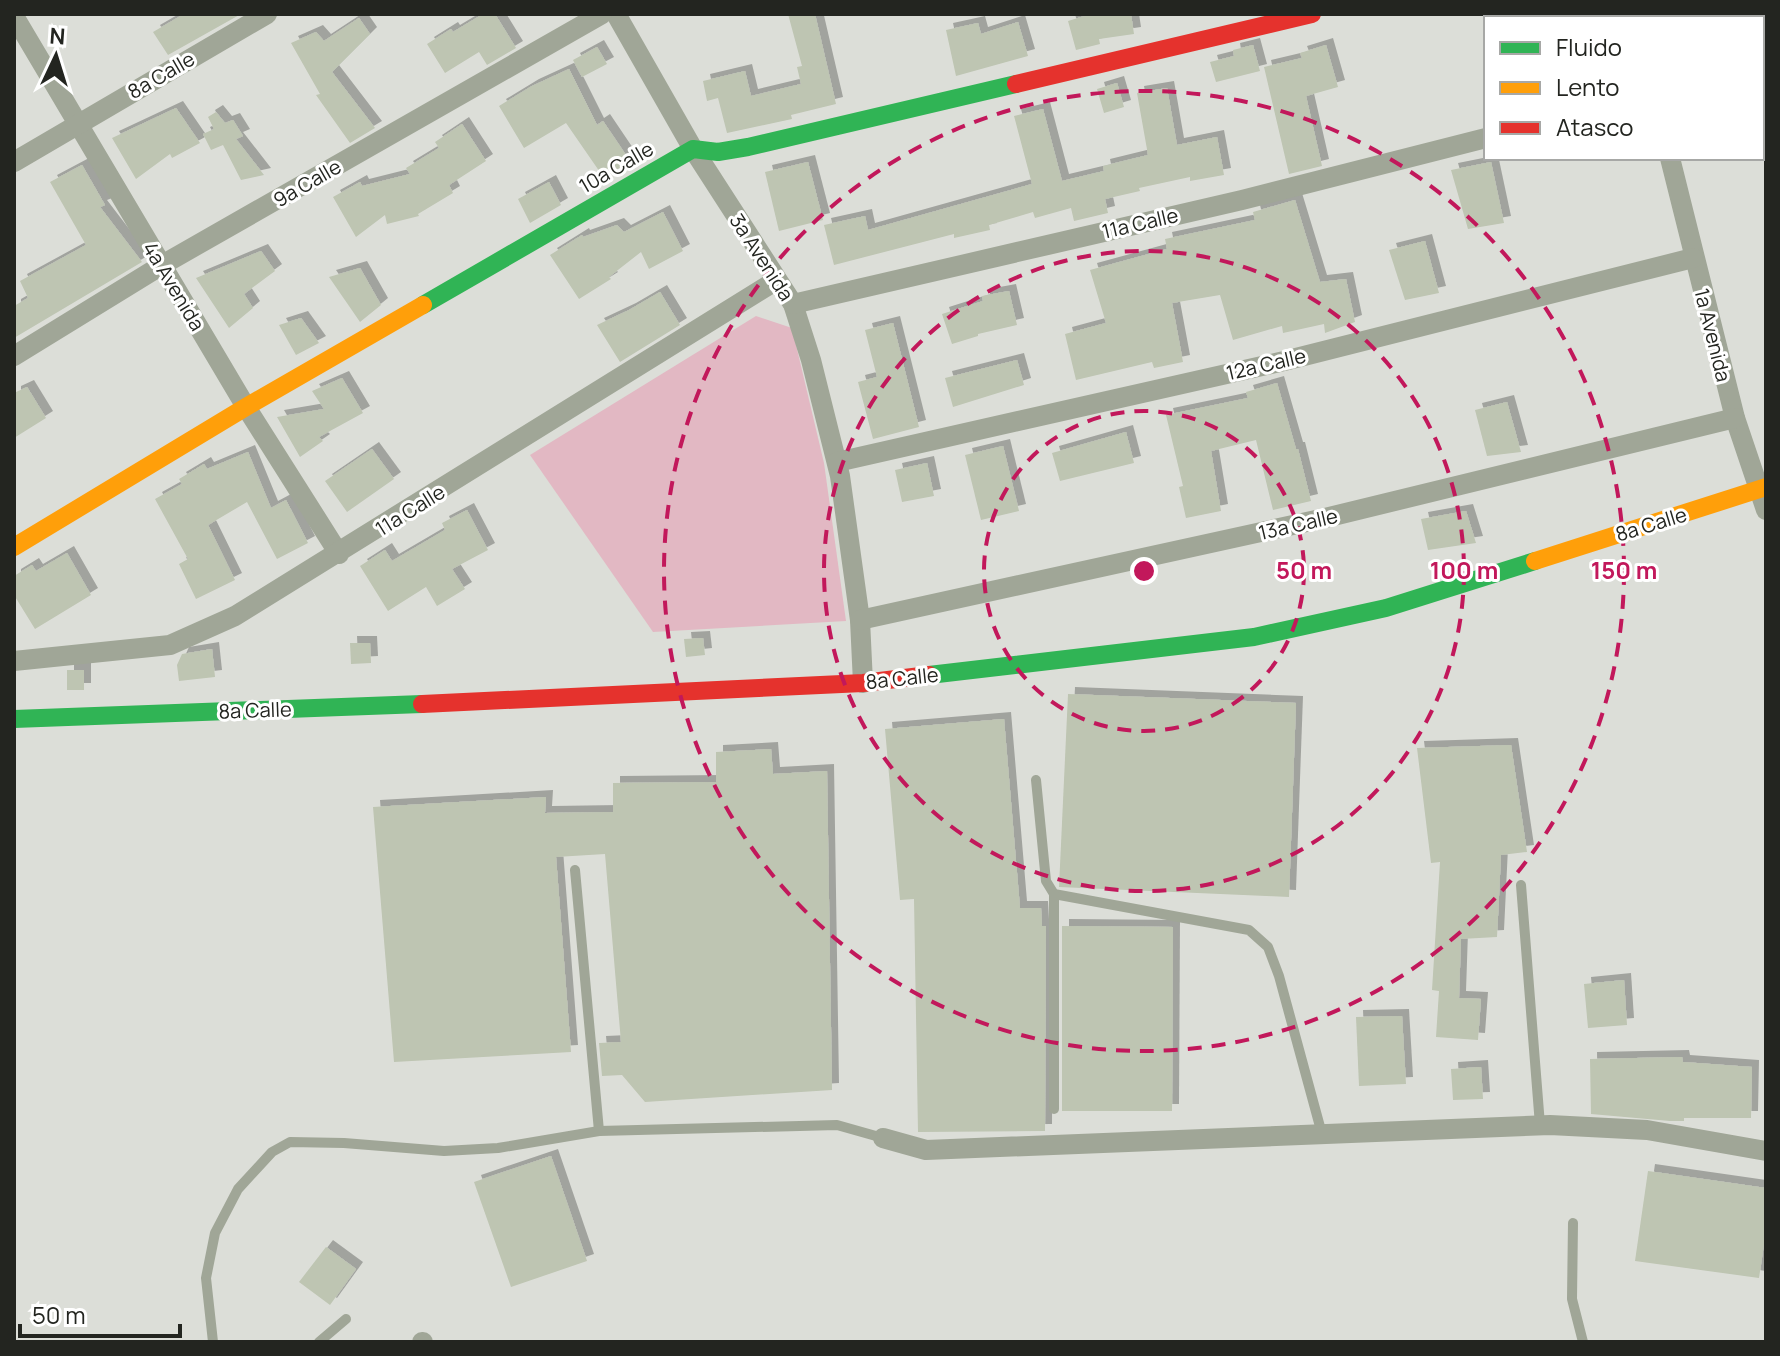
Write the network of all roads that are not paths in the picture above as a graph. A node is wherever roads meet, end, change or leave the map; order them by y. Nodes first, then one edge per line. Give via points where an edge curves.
1 (267, 14) edge
2 (602, 14) edge
3 (616, 14) edge
4 (1312, 14) edge
5 (14, 16) edge
6 (77, 124) junction
7 (1484, 139) edge
8 (693, 149) junction
9 (1670, 160) edge
10 (14, 162) edge
11 (1693, 258) junction
12 (162, 265) junction
13 (777, 280) junction
14 (793, 304) junction
15 (14, 356) edge
16 (246, 407) junction
17 (1735, 418) junction
18 (837, 462) junction
19 (1762, 488) edge
20 (1766, 510) edge
21 (14, 547) edge
22 (339, 554) junction
23 (860, 620) junction
24 (14, 661) edge
25 (863, 683) junction
26 (14, 719) edge
27 (1036, 780) dead end
28 (575, 870) dead end
29 (1521, 885) dead end
30 (1054, 894) junction
31 (1054, 1109) dead end
32 (1540, 1125) junction
33 (599, 1131) junction
34 (1322, 1134) junction
35 (883, 1138) joint
36 (1766, 1151) edge
37 (1573, 1223) dead end
38 (346, 1319) dead end
39 (213, 1342) edge
40 (319, 1342) edge
41 (1583, 1342) edge

1 - 6 street, 8a Calle
2 - 12 street, 9a Calle
3 - 8 street, 3a Avenida
4 - 8 street via 748,147
5 - 6 street, 4a Avenida
6 - 10 street, 8a Calle
6 - 12 street, 4a Avenida
7 - 14 street, 11a Calle
8 - 13 street, 3a Avenida
8 - 16 street, 10a Calle
9 - 11 street, 1a Avenida
11 - 17 street, 1a Avenida
11 - 18 street, 12a Calle via 1284,361
12 - 15 street, 9a Calle
12 - 16 street, 4a Avenida
13 - 14 street, 3a Avenida
13 - 22 street, 11a Calle
14 - 18 street, 3a Avenida
16 - 21 street, 10a Calle
16 - 22 street, 4a Avenida
17 - 19 street, 1a Avenida
17 - 23 street, 13a Calle via 1325,518
18 - 23 street, 3a Avenida
19 - 20 street, 1a Avenida
19 - 25 street, 8a Calle via 1386,608 1254,637
22 - 24 street, 11a Calle via 235,616 170,645
23 - 25 street, 3a Avenida
25 - 26 street, 8a Calle
27 - 30 lane via 1046,881
28 - 33 lane
29 - 32 lane
30 - 31 lane
30 - 34 lane via 1249,930 1268,947
32 - 34 street
32 - 36 street via 1647,1130
33 - 35 lane via 837,1125
33 - 39 lane via 444,1151 290,1142 272,1152 238,1189 215,1233 206,1278
34 - 35 street via 926,1150
37 - 41 lane via 1572,1299
38 - 40 lane

